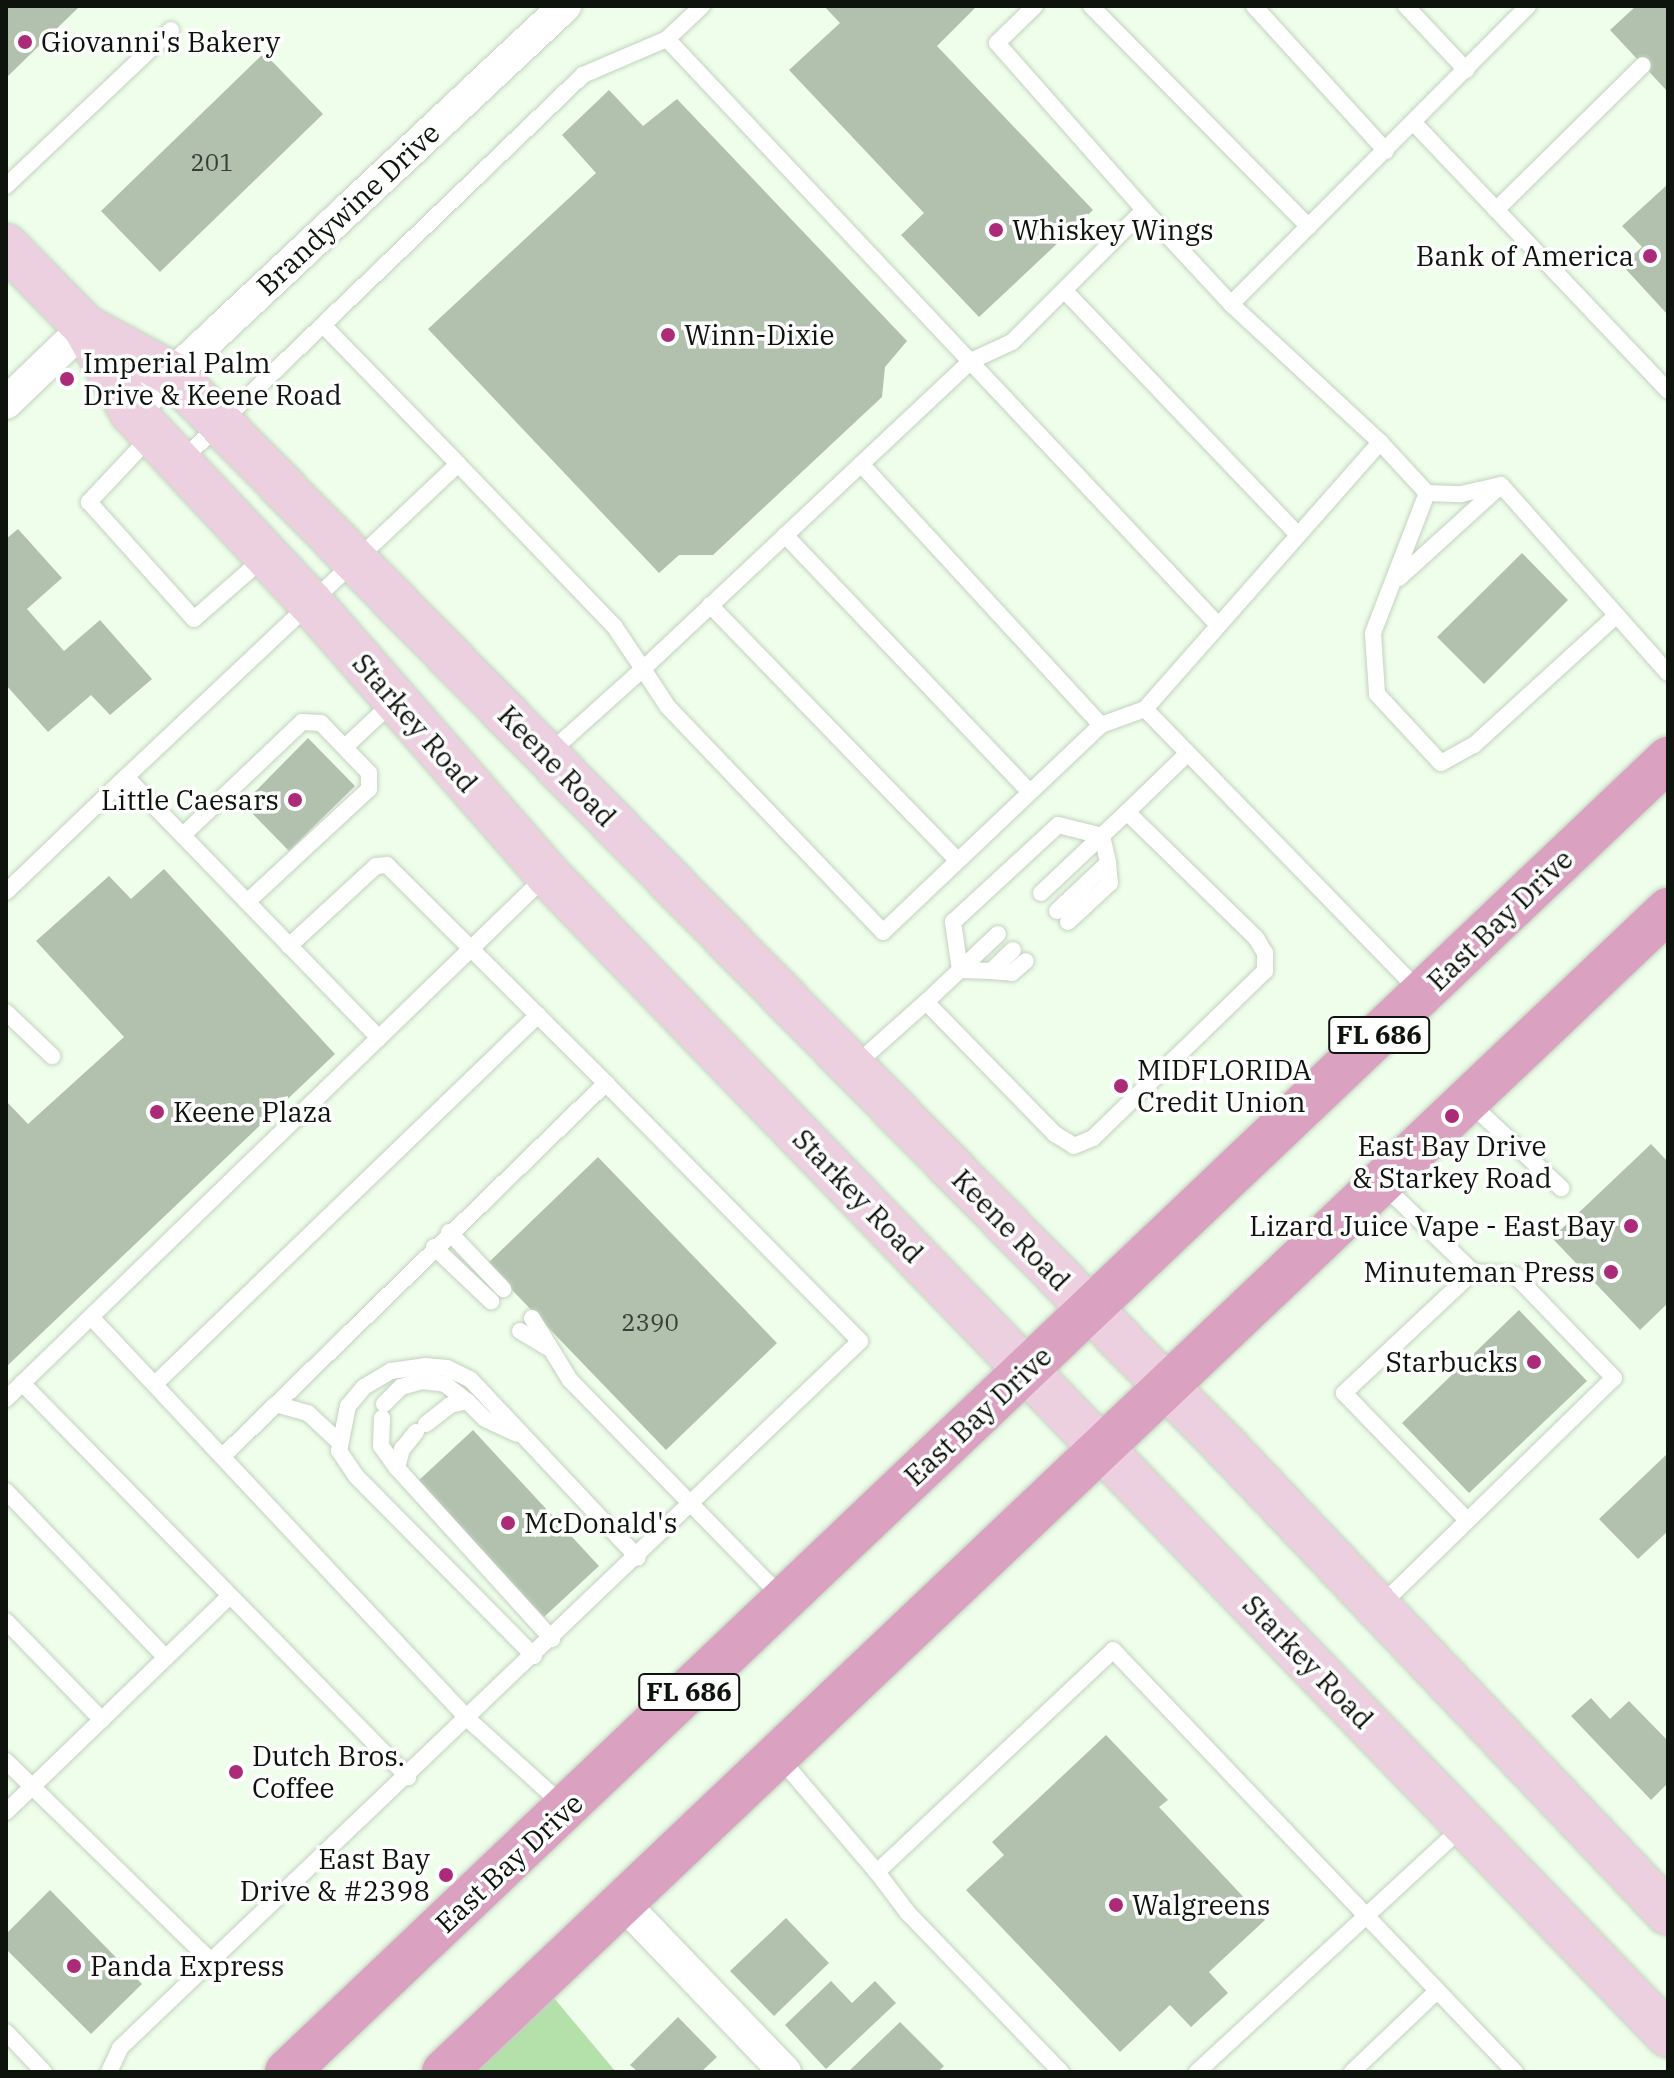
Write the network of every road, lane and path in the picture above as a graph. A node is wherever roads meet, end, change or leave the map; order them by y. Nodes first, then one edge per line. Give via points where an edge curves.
1 (565, 6) edge
2 (702, 6) edge
3 (1035, 6) edge
4 (1091, 6) edge
5 (1254, 6) edge
6 (1406, 6) edge
7 (1528, 6) edge
8 (171, 30) dead end
9 (667, 39) junction
10 (1643, 65) dead end
11 (1466, 70) junction
12 (1414, 123) junction
13 (1386, 151) junction
14 (6, 186) edge
15 (1144, 210) junction
16 (1496, 210) junction
17 (1309, 227) junction
18 (6, 246) edge
19 (1064, 290) junction
20 (1231, 304) junction
21 (324, 326) junction
22 (85, 327) junction
23 (971, 361) junction
24 (172, 374) junction
25 (1668, 391) edge
26 (6, 403) edge
27 (220, 424) junction
28 (154, 437) junction
29 (1380, 442) junction
30 (458, 464) junction
31 (861, 464) junction
32 (1501, 485) junction
33 (1427, 493) junction
34 (785, 535) junction
35 (1298, 535) junction
36 (266, 556) junction
37 (356, 560) junction
38 (1391, 585) junction
39 (310, 602) junction
40 (710, 605) junction
41 (1616, 616) junction
42 (1218, 625) junction
43 (643, 669) junction
44 (1668, 673) edge
45 (395, 700) junction
46 (1145, 709) junction
47 (1101, 725) junction
48 (345, 747) junction
49 (1187, 754) junction
50 (547, 755) junction
51 (1668, 759) edge
52 (126, 777) junction
53 (1030, 792) junction
54 (1127, 812) junction
55 (183, 835) junction
56 (1102, 836) junction
57 (957, 860) junction
58 (547, 874) junction
59 (6, 892) edge
60 (1041, 893) dead end
61 (247, 902) junction
62 (1668, 910) edge
63 (1062, 916) dead end
64 (998, 934) dead end
65 (289, 946) junction
66 (471, 949) junction
67 (1020, 956) dead end
68 (960, 970) junction
69 (1422, 995) junction
70 (926, 1002) junction
71 (6, 1012) edge
72 (538, 1015) junction
73 (379, 1038) junction
74 (52, 1056) dead end
75 (852, 1068) junction
76 (606, 1083) junction
77 (1470, 1103) junction
78 (1383, 1185) junction
79 (1561, 1188) dead end
80 (449, 1232) junction
81 (434, 1247) junction
82 (1473, 1272) junction
83 (1090, 1311) junction
84 (91, 1317) junction
85 (532, 1318) dead end
86 (520, 1331) dead end
87 (552, 1351) junction
88 (1027, 1371) junction
89 (22, 1383) junction
90 (155, 1384) junction
91 (1167, 1389) junction
92 (6, 1399) edge
93 (467, 1401) junction
94 (276, 1404) junction
95 (525, 1438) junction
96 (337, 1440) junction
97 (1103, 1447) junction
98 (224, 1455) junction
99 (397, 1468) junction
100 (6, 1491) edge
101 (693, 1504) junction
102 (1467, 1520) junction
103 (638, 1558) junction
104 (229, 1597) junction
105 (784, 1599) junction
106 (1379, 1607) junction
107 (6, 1621) edge
108 (552, 1639) junction
109 (534, 1656) junction
110 (166, 1658) junction
111 (102, 1720) junction
112 (469, 1720) junction
113 (778, 1756) junction
114 (6, 1761) edge
115 (408, 1777) junction
116 (31, 1788) junction
117 (567, 1809) junction
118 (6, 1812) edge
119 (1466, 1825) junction
120 (877, 1872) junction
121 (623, 1903) junction
122 (1668, 1913) edge
123 (1366, 1917) junction
124 (211, 1961) junction
125 (384, 1980) junction
126 (1437, 1991) junction
127 (6, 2032) edge
128 (1668, 2035) edge
129 (44, 2072) edge
130 (109, 2072) edge
131 (287, 2072) edge
132 (327, 2072) edge
133 (444, 2072) edge
134 (785, 2072) edge
135 (1061, 2072) edge
136 (1197, 2072) edge
137 (1352, 2072) edge
138 (1515, 2072) edge

1 - 24 street, Brandywine Drive
2 - 9 lane
3 - 15 lane via 997,43
4 - 17 lane
5 - 13 lane
6 - 11 lane
7 - 11 lane
8 - 14 lane
9 - 21 lane via 583,75
9 - 23 lane
10 - 16 lane
11 - 12 lane
12 - 13 lane
12 - 16 lane
13 - 17 lane
15 - 19 lane
15 - 20 lane
16 - 25 lane
17 - 20 lane
18 - 22 main road, Keene Road
19 - 23 lane via 1012,342
19 - 35 lane
20 - 29 lane
21 - 27 lane
21 - 30 lane
22 - 24 main road, Keene Road
22 - 26 street
22 - 28 main road, Starkey Road
23 - 31 lane
23 - 42 lane
24 - 27 main road, Keene Road
24 - 28 street, Brandywine Drive
27 - 28 lane
27 - 37 main road, Keene Road
28 - 36 main road, Starkey Road
28 - 36 lane via 89,502 194,619
29 - 33 lane
29 - 35 lane
30 - 37 lane
30 - 43 lane via 614,626
31 - 34 lane
31 - 47 lane
32 - 33 lane via 1461,494
32 - 38 lane
32 - 41 lane
33 - 38 lane
34 - 40 lane
34 - 53 lane
35 - 42 lane
36 - 39 main road, Starkey Road
37 - 39 lane
37 - 50 main road, Keene Road
38 - 41 lane via 1373,633 1377,694 1441,763 1474,745
39 - 45 main road, Starkey Road
39 - 52 lane
40 - 43 lane
40 - 57 lane
41 - 44 lane
42 - 46 lane
43 - 50 lane
43 - 57 lane via 668,707 883,932
45 - 48 lane
45 - 58 main road, Starkey Road
46 - 47 lane
46 - 49 lane
47 - 53 lane
48 - 55 lane via 321,723 302,722
48 - 61 lane via 369,773 369,789
49 - 54 lane
49 - 69 lane
50 - 75 main road, Keene Road
51 - 69 main road, East Bay Drive / FL 686
52 - 55 lane
52 - 59 lane
53 - 57 lane
54 - 56 lane
54 - 70 lane via 1256,938 1265,953 1265,971 1093,1138 1074,1146 1055,1134
55 - 61 lane
56 - 60 lane
56 - 63 lane via 1110,883
56 - 68 lane via 1058,825 953,922
58 - 66 lane
58 - 88 main road, Starkey Road
61 - 65 lane
62 - 77 main road
64 - 68 lane
65 - 66 lane via 376,866 387,865
65 - 73 lane
66 - 72 lane
66 - 73 lane
67 - 68 lane via 991,971
68 - 70 lane
69 - 83 main road, East Bay Drive / FL 686
70 - 75 lane
71 - 74 lane
72 - 76 lane
72 - 90 lane
73 - 84 lane
75 - 83 main road, Keene Road
76 - 80 lane
76 - 101 lane via 860,1341
77 - 78 main road
77 - 79 lane
78 - 82 lane
78 - 91 main road
80 - 81 lane
80 - 81 lane via 497,1295
81 - 94 lane
82 - 102 lane via 1344,1393
82 - 102 lane via 1515,1275 1614,1378
83 - 88 main road, East Bay Drive / FL 686
83 - 91 main road
84 - 89 lane
84 - 90 lane
85 - 87 lane
86 - 87 lane
87 - 101 lane via 570,1380
88 - 97 main road, Starkey Road
88 - 105 main road, East Bay Drive / FL 686
89 - 92 lane
89 - 104 lane
90 - 98 lane
91 - 97 main road
91 - 106 main road
93 - 95 lane via 485,1419
93 - 99 lane via 450,1405 421,1428 402,1449
93 - 99 lane via 445,1384 422,1381 401,1387 383,1411 381,1446
94 - 96 lane via 308,1413
94 - 98 lane
95 - 96 lane via 470,1379 447,1368 425,1366 391,1371 364,1387 348,1406
95 - 103 lane
96 - 109 lane via 356,1476
97 - 113 main road
97 - 119 main road, Starkey Road
98 - 112 lane
99 - 108 lane
100 - 110 lane
101 - 103 lane
101 - 105 lane
102 - 106 lane
103 - 108 lane
104 - 110 lane
104 - 115 lane
105 - 117 main road, East Bay Drive / FL 686
106 - 122 main road
107 - 111 lane
108 - 109 lane
109 - 112 lane
110 - 111 lane
111 - 116 lane
112 - 115 lane
112 - 117 lane
113 - 120 lane
113 - 121 main road
114 - 116 lane
115 - 124 lane
116 - 118 lane
116 - 124 lane
117 - 125 main road, East Bay Drive / FL 686
119 - 123 lane
119 - 128 main road, Starkey Road
120 - 123 lane via 1113,1650
120 - 135 lane via 908,1913
121 - 133 main road
121 - 134 street
123 - 126 lane
123 - 136 lane
124 - 130 lane via 120,2048
125 - 131 main road, East Bay Drive / FL 686
125 - 132 main road
126 - 137 lane
126 - 138 lane
127 - 129 lane

